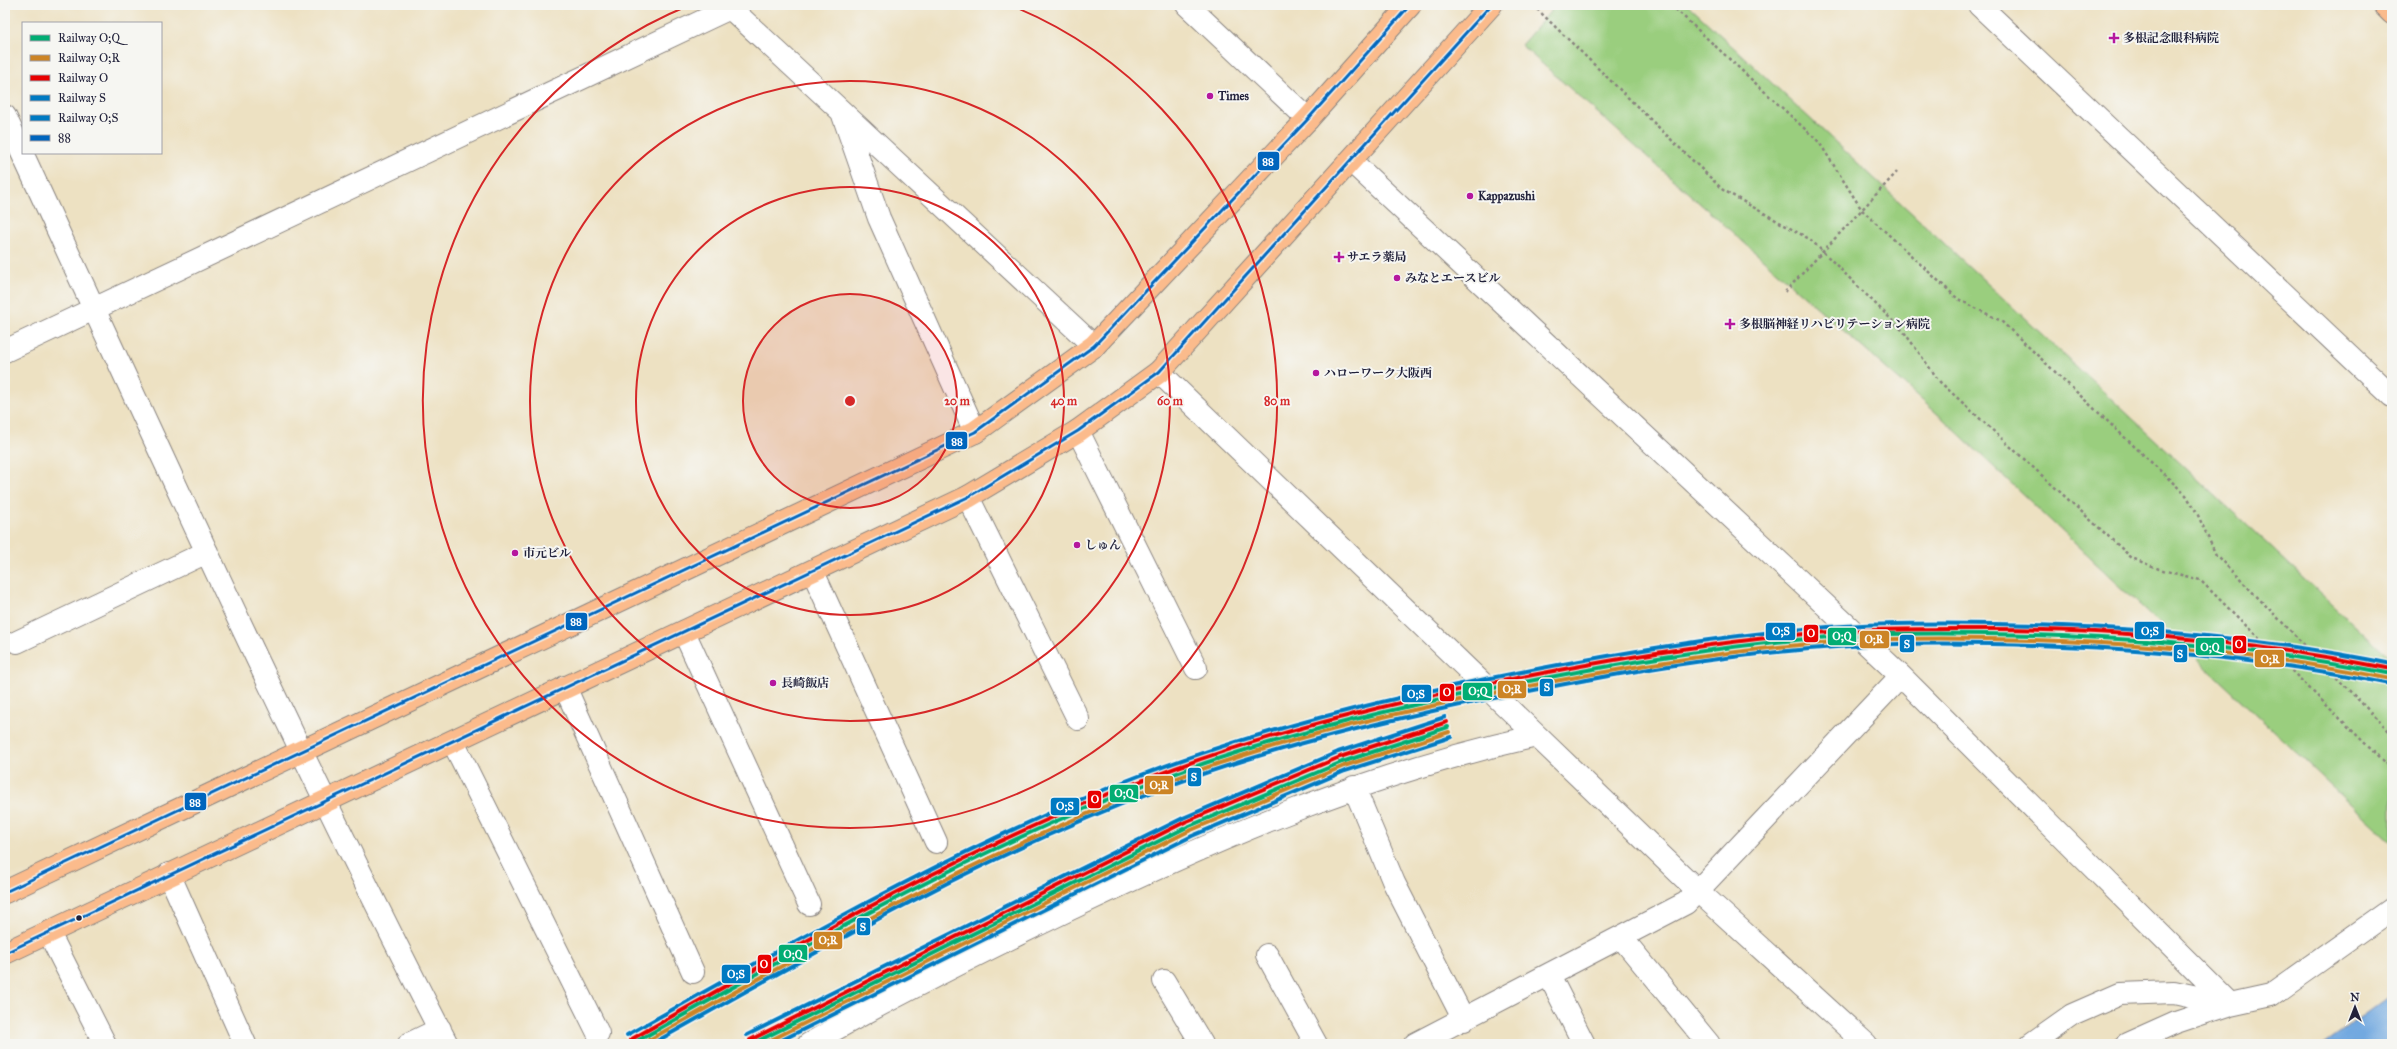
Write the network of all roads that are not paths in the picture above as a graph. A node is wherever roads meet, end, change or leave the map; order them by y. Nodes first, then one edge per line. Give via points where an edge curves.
1 (1187, 5) edge
2 (1410, 5) edge
3 (1491, 5) edge
4 (1979, 5) edge
5 (2384, 5) edge
6 (728, 6) edge
7 (2392, 13) edge
8 (842, 112) junction
9 (5, 116) edge
10 (1308, 119) junction
11 (22, 153) edge
12 (23, 154) edge
13 (1351, 161) junction
14 (95, 310) junction
15 (1094, 346) junction
16 (5, 351) edge
17 (1159, 372) junction
18 (2392, 396) edge
19 (1078, 431) junction
20 (975, 432) junction
21 (968, 497) junction
22 (207, 552) junction
23 (813, 572) junction
24 (684, 632) junction
25 (17, 642) dead end
26 (1196, 668) dead end
27 (1901, 676) junction
28 (565, 687) junction
29 (1078, 719) dead end
30 (1537, 736) junction
31 (454, 742) junction
32 (303, 753) junction
33 (1354, 787) junction
34 (327, 802) junction
35 (936, 842) dead end
36 (169, 874) junction
37 (1698, 891) junction
38 (5, 892) edge
39 (809, 904) dead end
40 (2392, 909) edge
41 (49, 933) junction
42 (1621, 937) junction
43 (5, 953) edge
44 (1267, 955) dead end
45 (693, 972) dead end
46 (1549, 975) junction
47 (1164, 981) dead end
48 (2230, 1004) junction
49 (1464, 1020) junction
50 (598, 1033) dead end
51 (444, 1037) edge
52 (1445, 1037) edge
53 (105, 1044) edge
54 (245, 1044) edge
55 (408, 1044) edge
56 (809, 1044) edge
57 (1202, 1044) edge
58 (1316, 1044) edge
59 (1415, 1044) edge
60 (1584, 1044) edge
61 (1710, 1044) edge
62 (1866, 1044) edge
63 (2031, 1044) edge
64 (2127, 1044) edge

1 - 10 street
2 - 10 main road
3 - 13 main road
4 - 18 street
5 - 7 main road
6 - 8 street
6 - 14 street
8 - 15 street
8 - 20 street via 879,218
9 - 11 street
10 - 15 main road
12 - 14 street
13 - 17 main road
13 - 27 street
14 - 16 street
14 - 22 street
15 - 20 main road
17 - 19 main road
17 - 30 street
19 - 21 main road
19 - 26 street
20 - 32 main road
21 - 23 main road
21 - 29 street
22 - 25 street
22 - 32 street
23 - 24 main road
23 - 35 street
24 - 28 main road
24 - 39 street
27 - 37 street
27 - 48 street
28 - 31 main road
28 - 45 street
30 - 33 street via 1469,751
30 - 37 street
31 - 34 main road
31 - 50 street
32 - 34 street
32 - 38 main road
33 - 49 street via 1394,884
33 - 56 street via 1270,818 1146,873 984,951
34 - 36 main road
34 - 51 street
36 - 41 main road
36 - 54 street
37 - 42 street via 1686,903
37 - 62 street
40 - 48 street via 2271,995
41 - 43 main road
41 - 53 street
42 - 46 street
42 - 61 street
44 - 58 street
46 - 49 street
46 - 60 street
47 - 57 street
48 - 63 street via 2174,992 2120,994 2072,1015
48 - 64 street via 2176,1022
49 - 52 street
51 - 55 street
52 - 59 street

